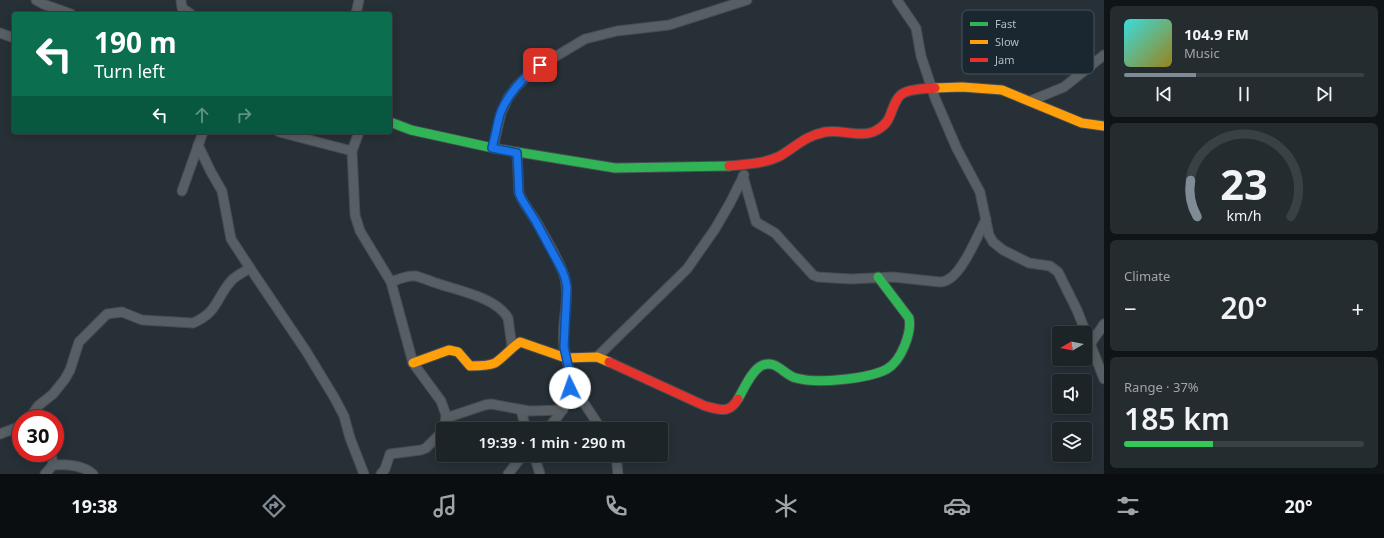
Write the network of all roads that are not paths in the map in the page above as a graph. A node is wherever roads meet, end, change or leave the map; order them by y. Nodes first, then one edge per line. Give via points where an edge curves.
1 (36, 0) edge
2 (181, 0) edge
3 (359, 0) edge
4 (747, 0) edge
5 (897, 0) edge
6 (732, 3) edge
7 (65, 12) edge
8 (188, 12) edge
9 (356, 12) edge
10 (0, 33) edge
11 (12, 37) edge
12 (1104, 56) edge
13 (1094, 64) edge
14 (1081, 74) edge
15 (932, 88) junction
16 (1030, 101) junction
17 (392, 123) edge
18 (1104, 126) edge
19 (202, 134) edge
20 (286, 134) edge
21 (358, 134) edge
22 (198, 145) junction
23 (492, 148) junction
24 (352, 152) junction
25 (517, 153) junction
26 (746, 166) junction
27 (743, 176) junction
28 (182, 191) dead end
29 (986, 220) junction
30 (250, 268) junction
31 (878, 277) junction
32 (391, 282) junction
33 (1104, 324) edge
34 (1083, 326) edge
35 (1092, 340) edge
36 (512, 347) junction
37 (1092, 348) edge
38 (597, 357) junction
39 (566, 358) junction
40 (413, 363) junction
41 (1104, 379) edge
42 (570, 388) junction
43 (35, 410) edge
44 (521, 410) junction
45 (563, 410) junction
46 (446, 418) junction
47 (524, 422) edge
48 (553, 422) edge
49 (596, 422) edge
50 (12, 429) edge
51 (0, 434) edge
52 (52, 462) edge
53 (517, 462) edge
54 (536, 462) edge
55 (617, 462) edge
56 (53, 465) junction
57 (44, 474) edge
58 (93, 474) edge
59 (364, 474) edge
60 (381, 474) edge
61 (508, 474) edge
62 (540, 474) edge
63 (618, 474) edge

1 - 7 street
2 - 8 street via 182,8
3 - 9 street
4 - 6 street
5 - 15 street via 916,28 921,56
6 - 23 street via 669,25 617,31 585,39 533,70 516,87 500,113
10 - 11 street
12 - 13 street
14 - 16 street via 1064,87
15 - 16 street via 1002,90
15 - 26 street via 906,92 898,97 887,123 876,131 867,134 827,132 810,136 779,156
15 - 29 street via 957,149 980,192
16 - 18 street via 1082,123
17 - 23 street via 411,130
19 - 22 street
20 - 24 street
21 - 24 street
22 - 28 street
22 - 30 street via 222,191 231,239
23 - 25 street
24 - 32 street via 355,215 360,231
25 - 26 street via 615,168
25 - 39 street via 519,193 565,278
26 - 27 street
27 - 31 street via 756,222 775,233 813,275 835,279
27 - 38 street via 714,229 687,269
29 - 31 street via 962,264 950,279 940,282
29 - 34 street via 989,235 1003,250 1029,264 1050,266 1058,272
30 - 43 street via 232,281 215,307 193,323 142,320 122,312 107,314 79,342 65,379
30 - 59 street via 334,397 344,416
31 - 38 street via 909,318 911,325 907,340 893,364 888,369 874,374 834,380 811,380 796,378 774,365 765,364 752,373 733,407 719,409 705,406
32 - 36 street via 416,276 472,294 496,306 508,318
32 - 40 street
33 - 35 street
36 - 39 street via 520,342 527,343
36 - 40 street via 495,363 480,366 470,366 458,352 449,350
37 - 41 street
38 - 39 street
39 - 42 street
40 - 46 street via 441,400
42 - 45 street
42 - 49 street
44 - 45 street
44 - 46 street via 492,404
44 - 47 street
45 - 48 street
46 - 60 street via 445,425 436,439 421,450 390,454
50 - 51 street
52 - 56 street
53 - 61 street
54 - 62 street
55 - 63 street
56 - 57 street
56 - 58 street via 66,464

